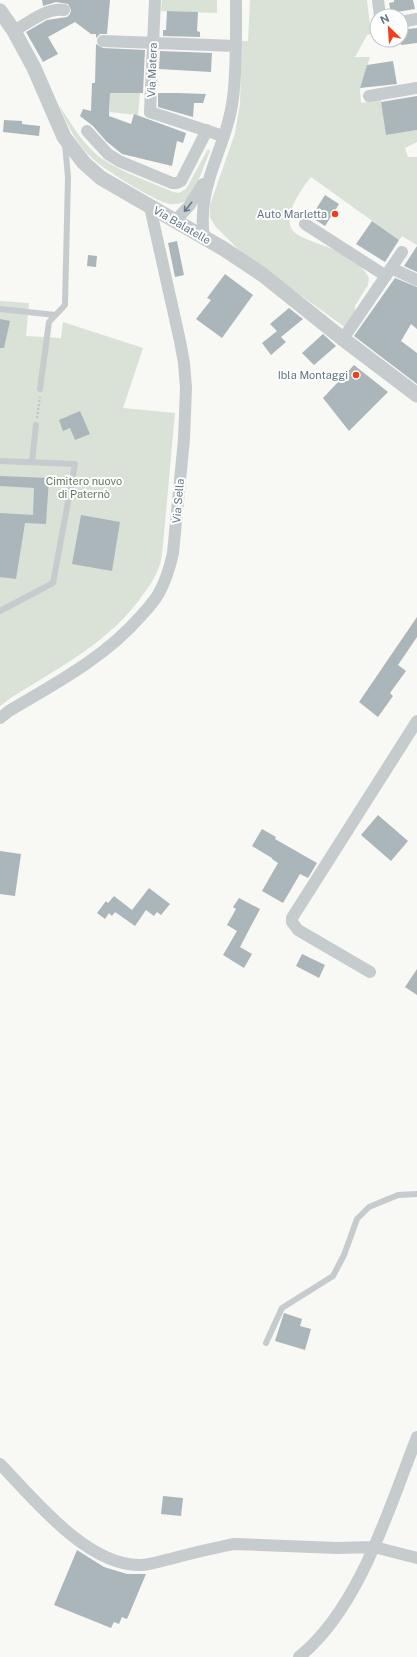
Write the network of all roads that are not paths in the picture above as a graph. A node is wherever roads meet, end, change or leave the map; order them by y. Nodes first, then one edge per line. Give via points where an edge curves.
1 (155, 0) edge
2 (236, 0) edge
3 (64, 10) dead end
4 (0, 11) edge
5 (14, 31) junction
6 (103, 41) dead end
7 (153, 43) junction
8 (236, 46) junction
9 (417, 88) edge
10 (369, 96) dead end
11 (207, 130) junction
12 (87, 131) dead end
13 (224, 136) junction
14 (64, 137) junction
15 (212, 167) junction
16 (150, 207) junction
17 (175, 221) junction
18 (305, 224) dead end
19 (204, 238) junction
20 (402, 252) dead end
21 (388, 272) junction
22 (417, 280) edge
23 (0, 309) edge
24 (55, 315) junction
25 (343, 339) junction
26 (40, 389) road end
27 (417, 395) edge
28 (36, 425) road end
29 (0, 461) edge
30 (32, 462) junction
31 (0, 611) edge
32 (0, 718) edge
33 (417, 720) edge
34 (370, 972) dead end
35 (417, 1194) edge
36 (266, 1344) dead end
37 (417, 1437) edge
38 (0, 1464) edge
39 (374, 1547) junction
40 (417, 1558) edge
41 (299, 1657) edge

1 - 7 street, Via Matera
2 - 8 street
3 - 5 street via 57,9 45,13
4 - 5 street, Via Balatelle
5 - 14 street, Via Balatelle via 34,68
6 - 7 street
7 - 8 street
7 - 11 street, Via Matera via 150,112
8 - 13 street via 233,98
9 - 10 street
11 - 12 street via 181,181 177,183 119,161 108,154
11 - 13 street, Via Matera
13 - 15 street
14 - 16 street, Via Balatelle via 84,163 101,178
14 - 24 lane via 68,177 66,295 65,305
15 -> 17 street via 195,198
15 - 19 street via 203,201
16 - 17 street, Via Balatelle
16 - 32 street, Via Sella via 180,340 186,388 184,439 170,567 150,606 124,635 86,665
17 - 19 street, Via Balatelle
18 - 21 street
19 - 25 street, Via Balatelle via 263,275
20 - 21 street
21 - 22 street
21 - 25 street
23 - 24 lane
24 - 26 lane via 49,322
25 - 27 street, Via Balatelle
28 - 30 lane
29 - 30 lane
30 - 31 lane via 75,464 53,583
33 - 34 street via 292,918 298,930
35 - 36 lane via 398,1195 369,1207 357,1219 333,1276 282,1308
37 - 39 street
38 - 39 street via 51,1518 75,1539 110,1559 130,1565 154,1563 234,1544
39 - 40 street
39 - 41 street via 350,1596 329,1626

